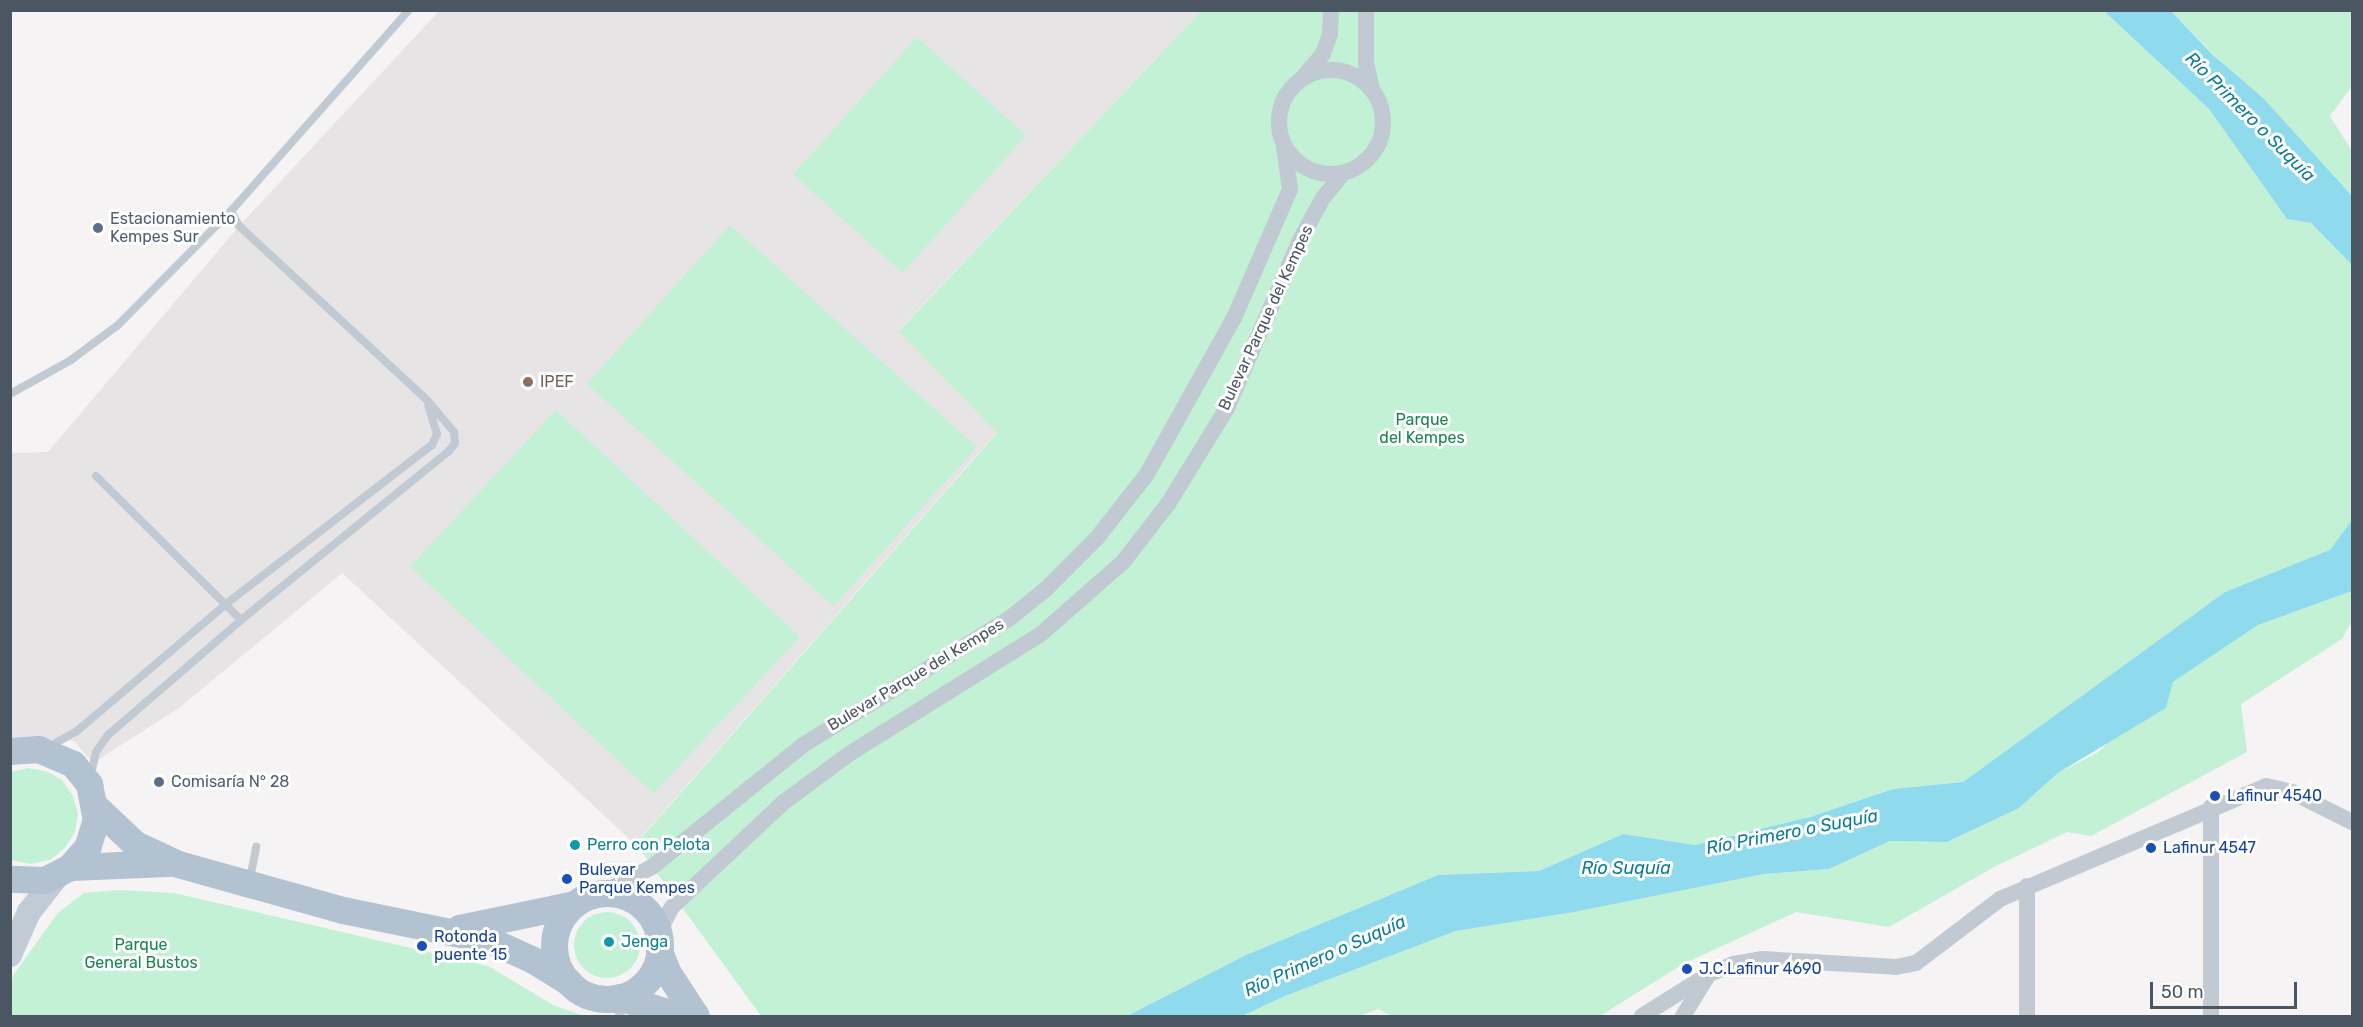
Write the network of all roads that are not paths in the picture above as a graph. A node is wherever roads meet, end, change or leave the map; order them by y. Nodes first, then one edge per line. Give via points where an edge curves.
1 (409, 10) edge
2 (1331, 10) edge
3 (1366, 10) edge
4 (1302, 78) junction
5 (1373, 90) junction
6 (1284, 147) junction
7 (1343, 173) junction
8 (231, 211) junction
9 (10, 394) edge
10 (426, 399) junction
11 (96, 476) dead end
12 (226, 604) junction
13 (241, 620) junction
14 (38, 749) junction
15 (10, 751) edge
16 (92, 795) junction
17 (2211, 807) junction
18 (2352, 822) edge
19 (256, 847) dead end
20 (178, 864) junction
21 (65, 871) junction
22 (10, 879) edge
23 (249, 885) junction
24 (2027, 886) junction
25 (602, 893) junction
26 (575, 904) junction
27 (449, 929) junction
28 (659, 943) junction
29 (10, 955) edge
30 (1709, 974) junction
31 (569, 982) junction
32 (617, 1004) edge
33 (680, 1017) edge
34 (696, 1017) edge
35 (1642, 1017) edge
36 (1683, 1017) edge
37 (2027, 1017) edge
38 (2211, 1017) edge

1 - 8 lane
2 - 4 street via 1330,34 1323,54
3 - 5 street via 1366,63
4 - 5 street via 1332,69 1362,79
4 - 6 street via 1291,88 1280,109 1279,132
5 - 7 street via 1383,123 1380,140 1359,166
6 - 7 street via 1309,170
6 - 25 street, Bulevar Parque del Kempes via 1290,189 1234,318 1147,474 1096,538 1045,590 1010,618 803,745 652,867
7 - 28 street, Bulevar Parque del Kempes via 1323,198 1301,238 1227,408 1168,504 1123,562 1041,634 849,754 784,802 672,907
8 - 9 lane via 118,325 71,360
8 - 10 lane via 238,226
10 - 12 lane via 437,434 432,445
10 - 13 lane via 454,432 455,443 448,452
11 - 12 lane
12 - 13 lane
12 - 14 lane via 77,731 59,743
13 - 16 lane via 108,735 96,752
14 - 15 main road
14 - 16 main road via 63,757
16 - 20 main road via 135,844
16 - 21 main road via 88,846
17 - 18 street via 2266,786 2292,792
17 - 24 street
17 - 38 street
19 - 23 lane
20 - 21 main road
20 - 23 main road
21 - 22 main road via 29,882
21 - 29 main road via 29,912
23 - 27 main road via 398,922
24 - 30 street via 2000,899 1933,954 1916,963 1883,966 1763,959
24 - 37 street
25 - 26 main road
25 - 28 main road via 619,895 638,904 651,917
26 - 27 main road
26 - 31 main road via 559,925 554,942 559,968
27 - 31 main road via 512,949
28 - 32 main road via 647,981
28 - 34 main road via 668,973
30 - 35 street
30 - 36 street
31 - 32 main road via 585,994
32 - 33 main road

